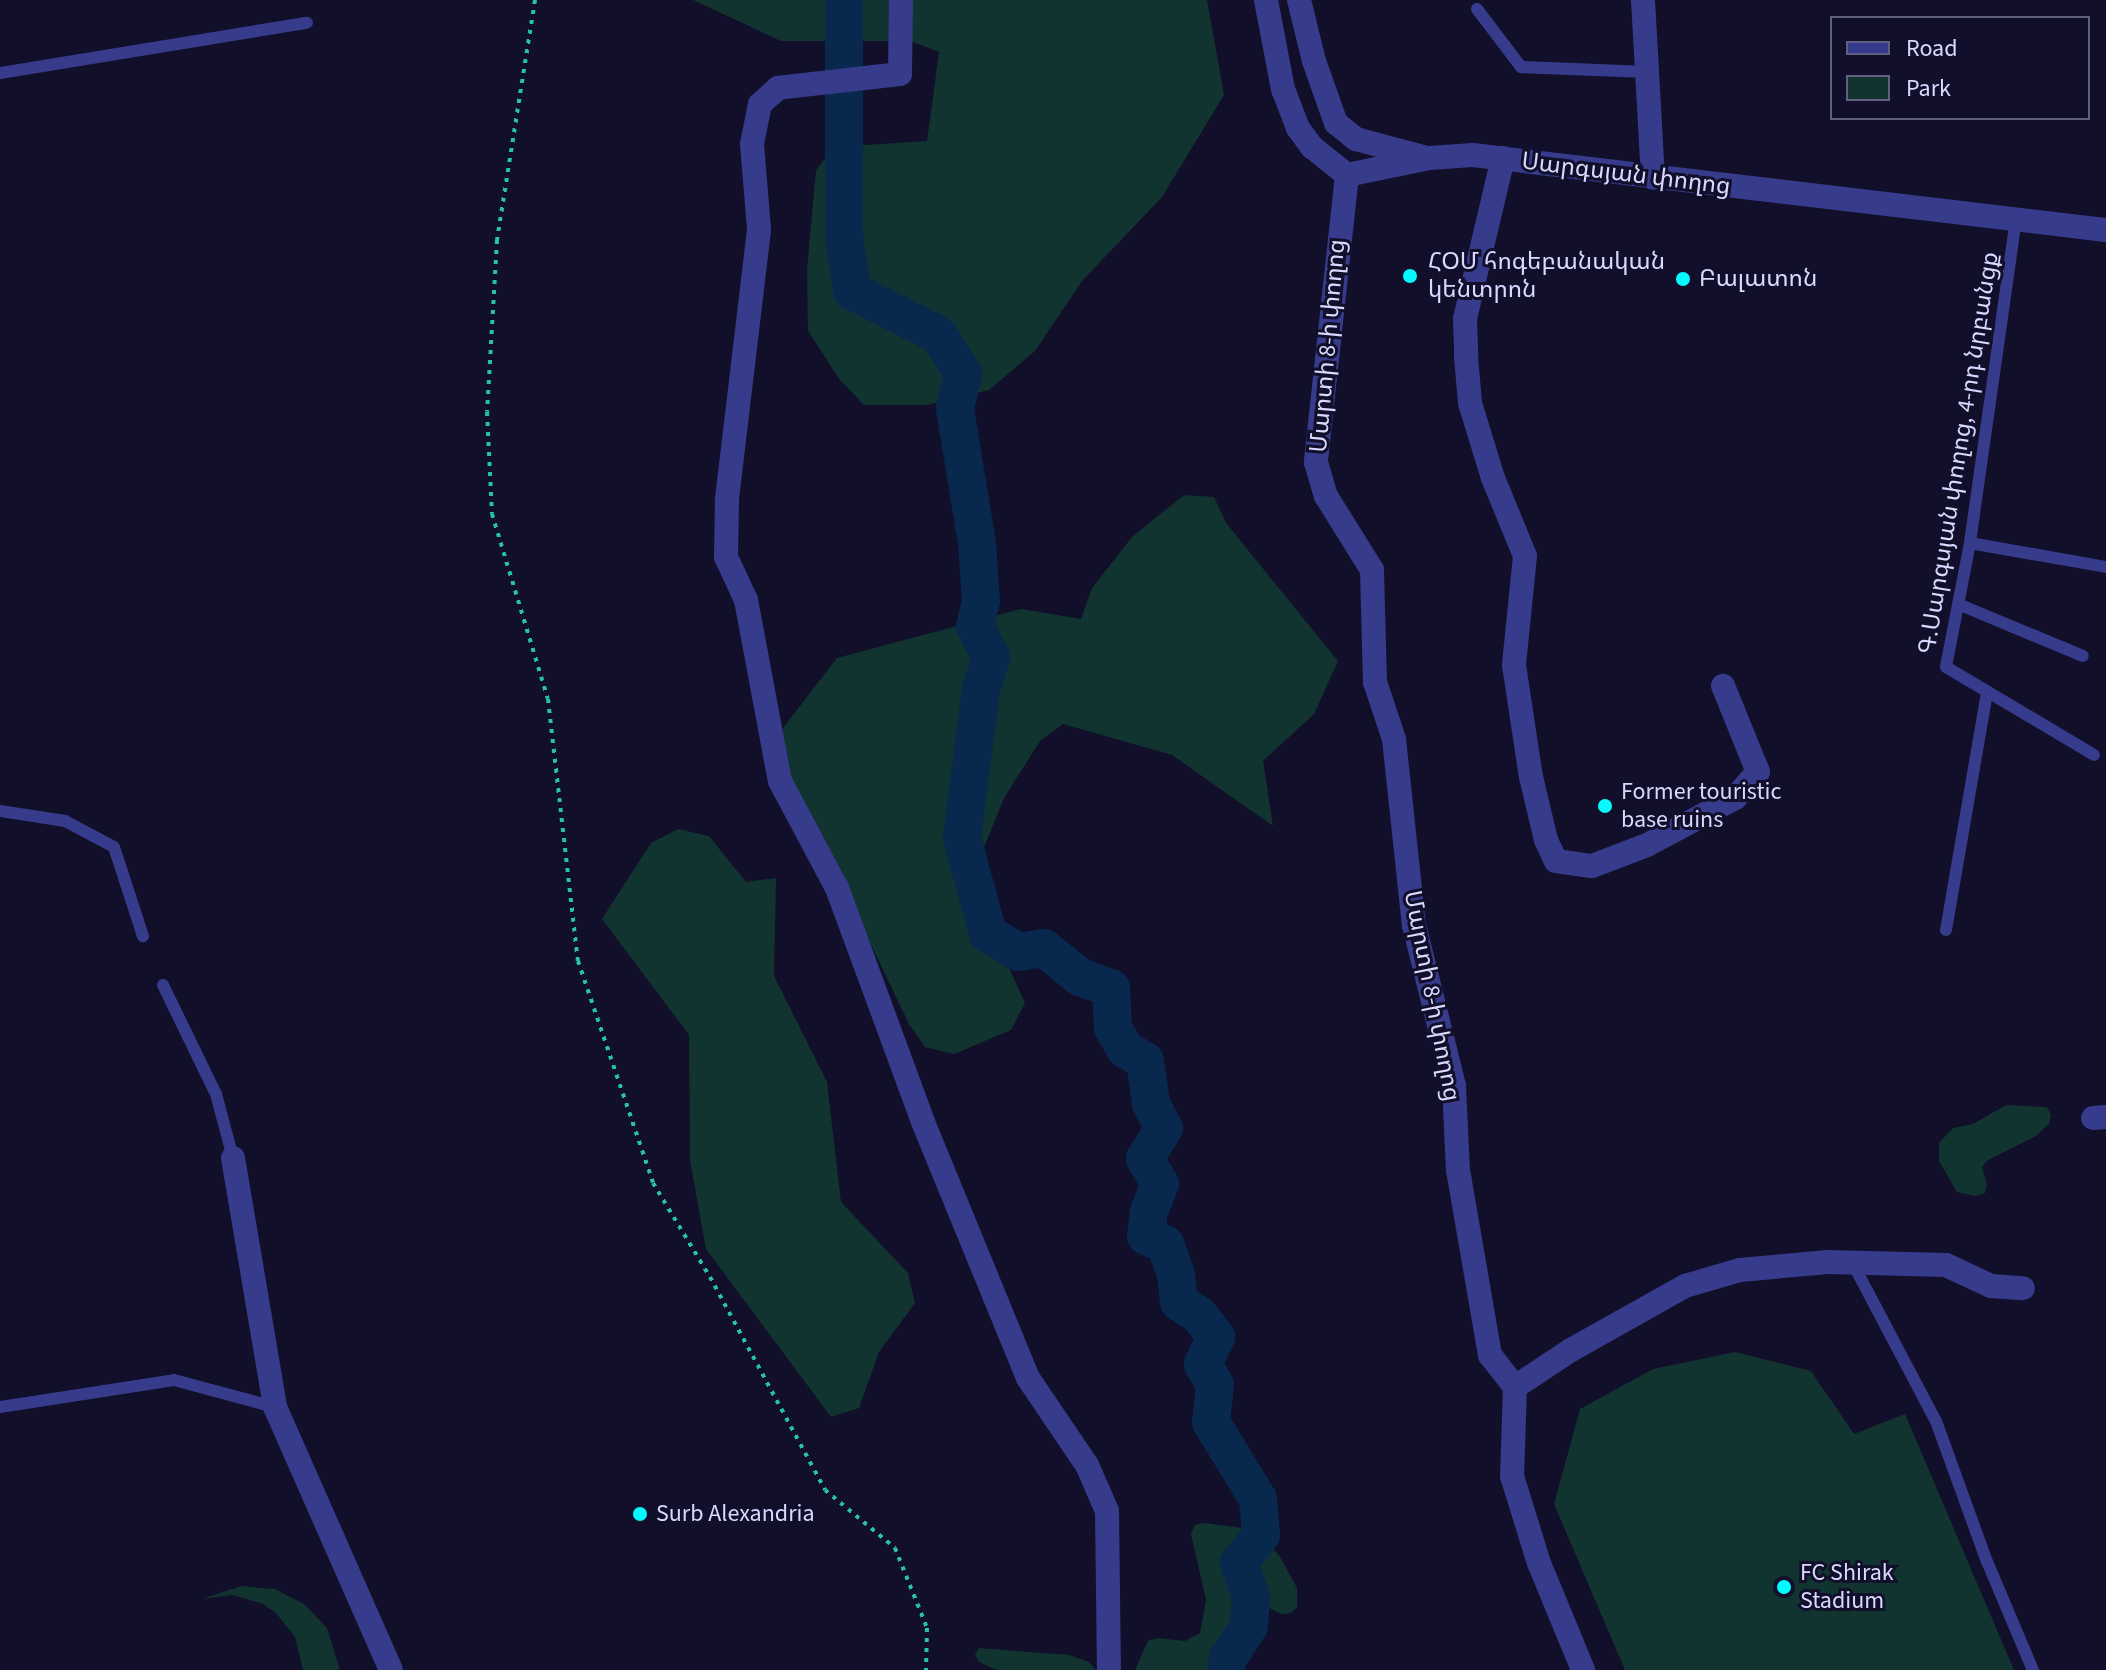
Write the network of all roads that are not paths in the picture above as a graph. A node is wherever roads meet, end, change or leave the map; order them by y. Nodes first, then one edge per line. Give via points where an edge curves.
1 (901, 0) edge
2 (1266, 0) edge
3 (1299, 0) edge
4 (1643, 0) edge
5 (1477, 9) dead end
6 (307, 23) dead end
7 (1647, 72) junction
8 (0, 73) edge
9 (1429, 158) junction
10 (1503, 158) junction
11 (1347, 175) junction
12 (1653, 178) junction
13 (2016, 219) junction
14 (2106, 230) edge
15 (1970, 543) junction
16 (2106, 567) edge
17 (1958, 604) junction
18 (2083, 656) dead end
19 (1723, 686) dead end
20 (1987, 692) junction
21 (2094, 755) dead end
22 (0, 811) edge
23 (1946, 930) dead end
24 (143, 936) dead end
25 (163, 985) dead end
26 (233, 1158) joint
27 (1852, 1262) junction
28 (2023, 1288) dead end
29 (1515, 1387) junction
30 (0, 1407) edge
31 (275, 1407) junction
32 (391, 1670) edge
33 (1109, 1670) edge
34 (1583, 1670) edge
35 (2033, 1670) edge

1 - 33 street via 900,74 778,88 760,104 752,144 759,230 727,500 726,557 746,600 780,781 837,888 923,1122 1028,1378 1087,1465 1107,1511
2 - 11 street via 1283,89 1298,128 1312,147
3 - 9 street via 1336,123 1356,139
4 - 7 street
5 - 7 lane via 1521,67
6 - 8 lane
7 - 12 street
9 - 10 street, Սարգսյան փողոց
9 - 11 street, Սարգսյան փողոց
10 - 12 street, Սարգսյան փողոց
10 - 19 street via 1465,319 1466,357 1470,403 1525,556 1514,665 1531,777 1556,861 1592,866 1647,845 1735,798 1758,772
11 - 29 street, Մարտի 8-ի փողոց via 1316,462 1326,496 1372,570 1375,682 1394,739 1414,925 1454,1086 1458,1170 1490,1355
12 - 13 street, Սարգսյան փողոց
13 - 14 street, Սարգսյան փողոց
13 - 15 lane, Գ.Սարգսյան փողոց, 4-րդ նրբանցք
15 - 16 lane
15 - 17 lane, Գ.Սարգսյան փողոց, 4-րդ նրբանցք
17 - 18 lane
17 - 20 lane, Գ.Սարգսյան փողոց, 4-րդ նրբանցք via 1946,667
20 - 21 lane, Գ.Սարգսյան փողոց, 4-րդ նրբանցք
20 - 23 lane
22 - 24 lane via 65,821 114,847
25 - 26 lane via 216,1094
26 - 31 street
27 - 28 street via 1946,1265 1991,1286
27 - 29 street via 1740,1270 1685,1286
27 - 35 lane via 1936,1421
29 - 34 street via 1512,1476 1539,1563
30 - 31 lane via 174,1380
31 - 32 street

